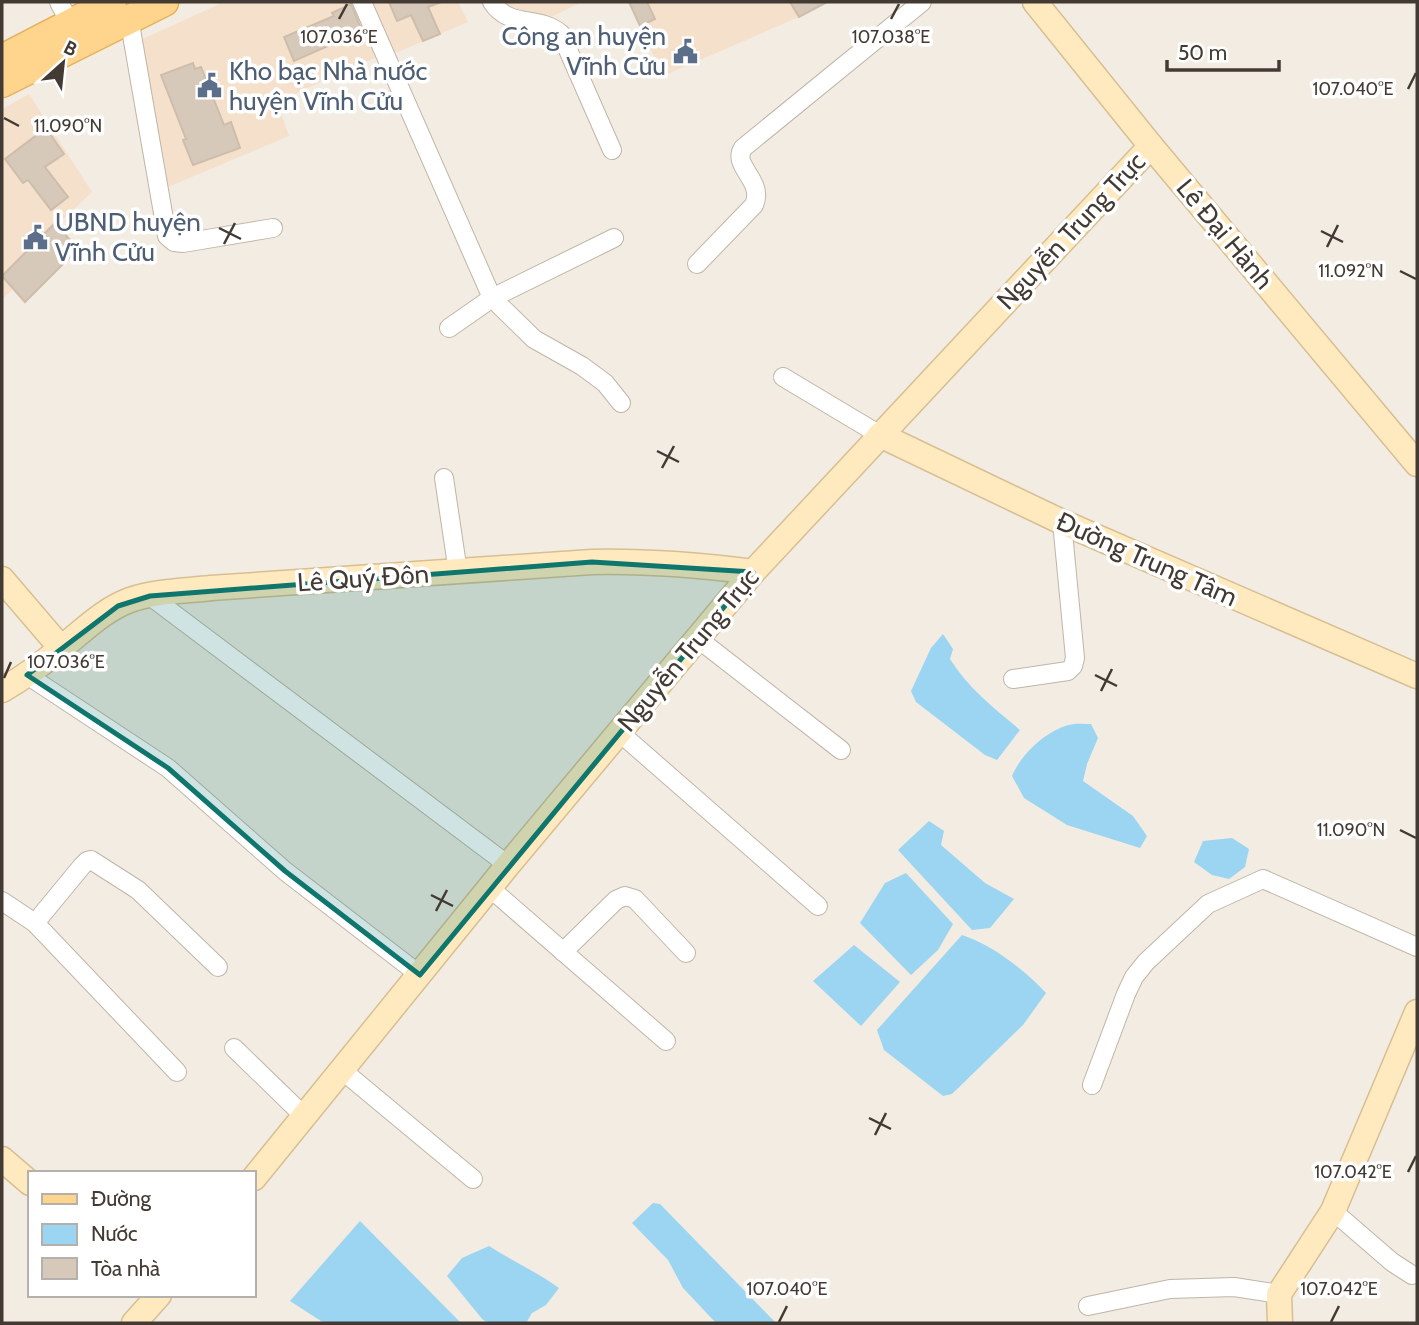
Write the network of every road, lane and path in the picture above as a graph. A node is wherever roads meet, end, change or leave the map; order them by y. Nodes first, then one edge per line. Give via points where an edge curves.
1 (164, 2) edge
2 (362, 2) edge
3 (492, 2) edge
4 (922, 2) edge
5 (1035, 2) edge
6 (120, 10) edge
7 (65, 12) edge
8 (2, 59) edge
9 (2, 83) edge
10 (1151, 146) junction
11 (612, 150) dead end
12 (273, 228) dead end
13 (614, 238) dead end
14 (697, 264) dead end
15 (492, 298) junction
16 (449, 328) dead end
17 (783, 377) dead end
18 (621, 403) dead end
19 (880, 435) junction
20 (1417, 464) edge
21 (444, 478) dead end
22 (1062, 522) junction
23 (458, 572) junction
24 (753, 572) junction
25 (2, 579) edge
26 (150, 596) junction
27 (697, 638) junction
28 (61, 648) junction
29 (27, 676) junction
30 (1417, 676) edge
31 (1013, 679) dead end
32 (2, 690) edge
33 (619, 732) junction
34 (841, 750) dead end
35 (508, 865) junction
36 (490, 888) junction
37 (2, 901) edge
38 (818, 906) dead end
39 (35, 923) junction
40 (1417, 947) edge
41 (564, 952) junction
42 (686, 953) dead end
43 (218, 967) dead end
44 (420, 975) junction
45 (1417, 1012) edge
46 (666, 1041) dead end
47 (234, 1048) dead end
48 (343, 1070) junction
49 (177, 1072) dead end
50 (1092, 1085) dead end
51 (304, 1116) junction
52 (2, 1158) edge
53 (256, 1176) edge
54 (473, 1179) dead end
55 (28, 1181) edge
56 (1334, 1211) junction
57 (1412, 1275) dead end
58 (1279, 1294) junction
59 (157, 1297) edge
60 (1088, 1306) dead end
61 (134, 1323) edge
62 (1280, 1323) edge

1 - 6 main road
2 - 15 street
3 - 11 street via 510,19 546,25 561,34
4 - 14 street via 743,148 739,159 757,188 754,205
5 - 10 street, Lê Đại Hành
6 - 7 main road
6 - 9 main road
6 - 12 street via 167,236 183,243
7 - 8 main road
10 - 19 street, Nguyễn Trung Trực
10 - 20 street, Lê Đại Hành
13 - 15 street
15 - 16 street
15 - 18 street via 534,339 582,366
17 - 19 street
19 - 22 street, Đường Trung Tâm
19 - 24 street, Nguyễn Trung Trực
21 - 23 street
22 - 30 street, Đường Trung Tâm
22 - 31 street via 1073,666 1068,671
23 - 24 street, Lê Quý Đôn via 632,561
23 - 26 street, Lê Quý Đôn
24 - 27 street, Nguyễn Trung Trực
25 - 28 street
26 - 28 street, Lê Quý Đôn via 118,606
26 - 35 street
27 - 33 street, Nguyễn Trung Trực
27 - 34 street
28 - 29 street, Lê Quý Đôn
29 - 32 street, Lê Quý Đôn
29 - 44 street via 168,768 285,871
33 - 35 street, Nguyễn Trung Trực
33 - 38 street
35 - 36 street, Nguyễn Trung Trực
36 - 41 street
36 - 44 street, Nguyễn Trung Trực
37 - 39 street
39 - 43 street via 91,860 138,890
39 - 49 street
40 - 50 street via 1263,879 1208,904 1146,962 1126,994
41 - 42 street via 625,896 635,899
41 - 46 street
44 - 48 street, Nguyễn Trung Trực
45 - 56 street
47 - 51 street
48 - 51 street, Nguyễn Trung Trực
48 - 54 street
51 - 53 street, Nguyễn Trung Trực
52 - 55 street
56 - 57 street
56 - 58 street
58 - 60 street via 1234,1287 1170,1289
58 - 62 street
59 - 61 street

